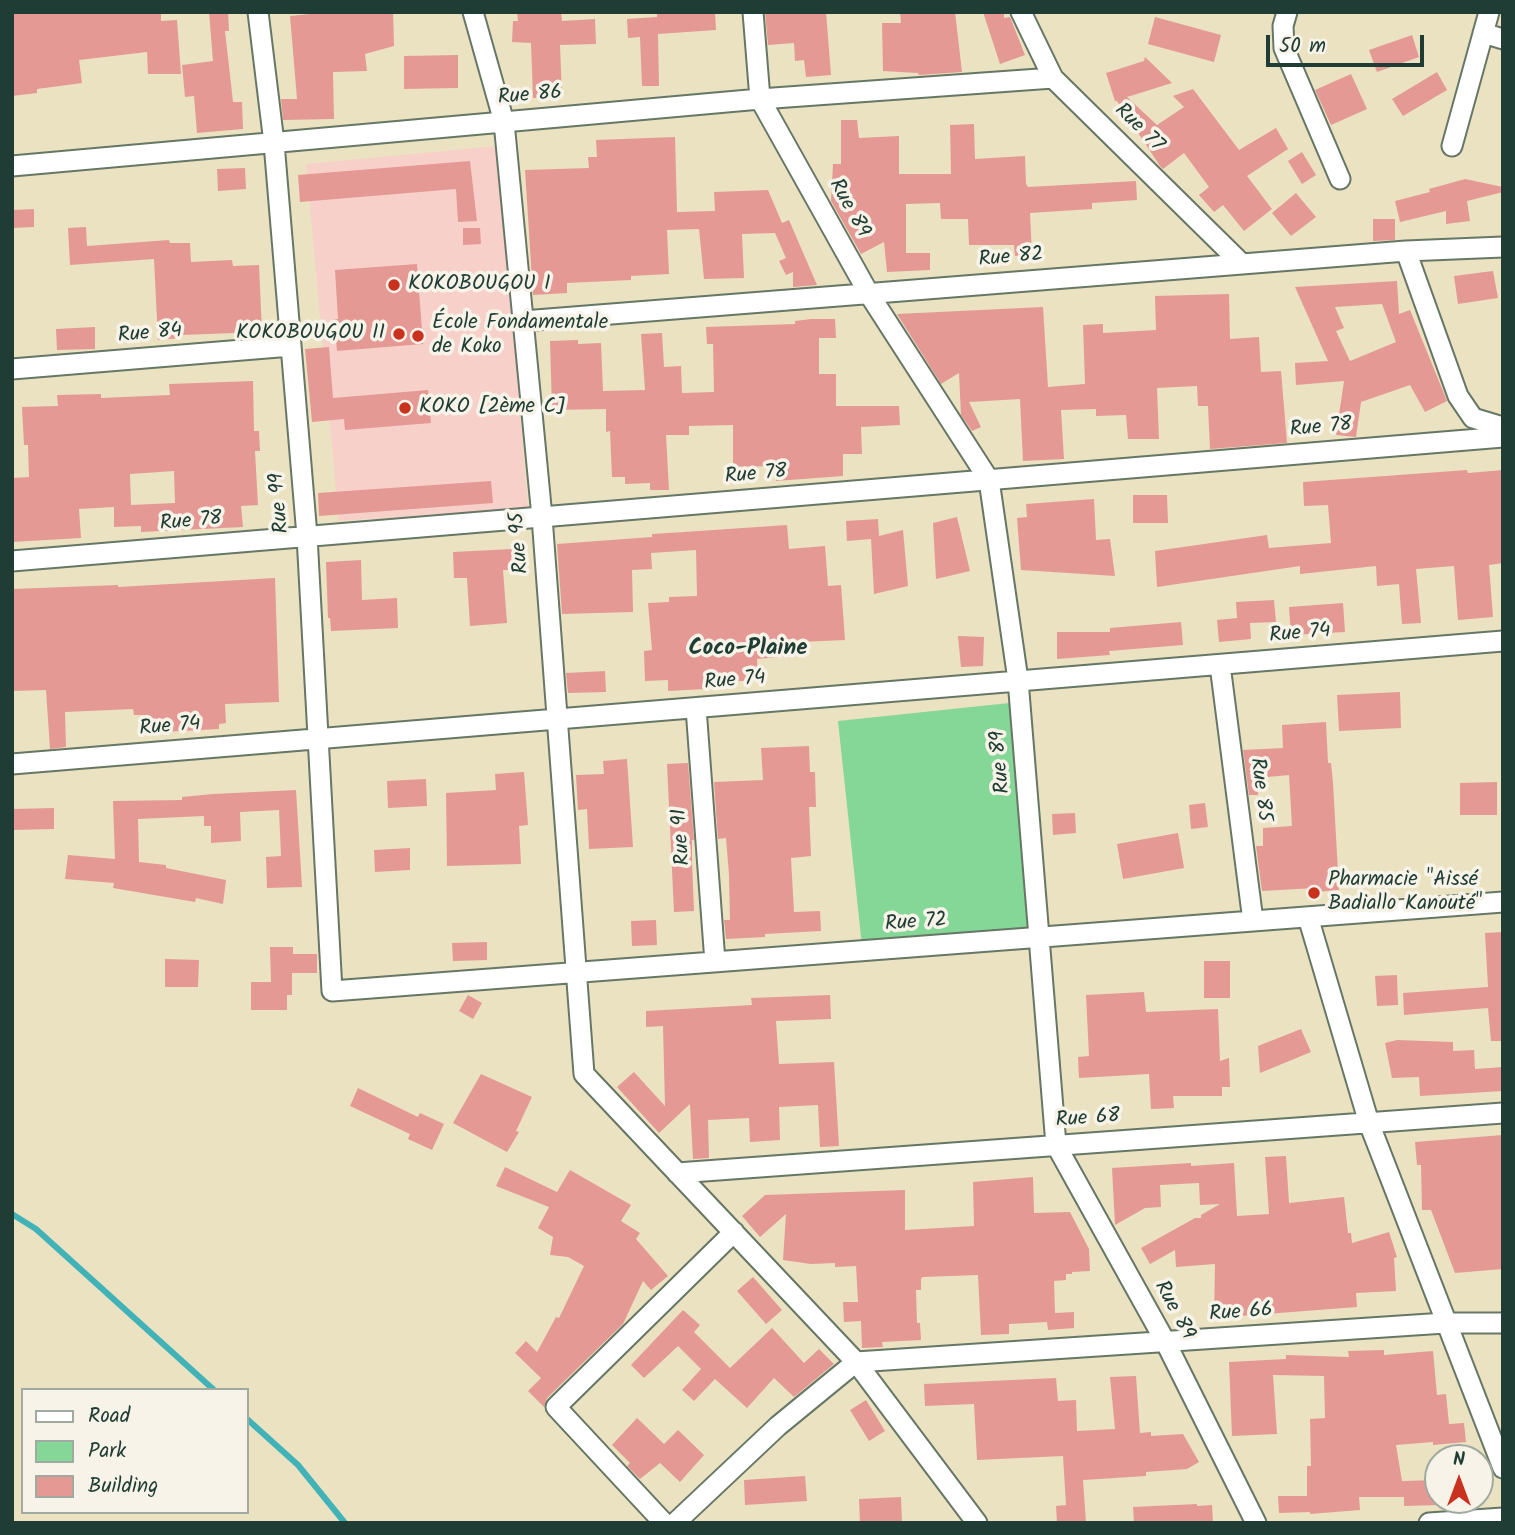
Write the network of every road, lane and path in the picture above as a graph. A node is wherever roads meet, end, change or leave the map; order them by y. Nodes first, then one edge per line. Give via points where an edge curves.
1 (258, 12) edge
2 (473, 12) edge
3 (753, 12) edge
4 (1021, 12) edge
5 (1287, 12) edge
6 (1489, 12) edge
7 (1483, 33) junction
8 (1503, 38) edge
9 (1052, 78) junction
10 (760, 99) junction
11 (504, 122) junction
12 (274, 143) junction
13 (1452, 146) dead end
14 (12, 166) edge
15 (1340, 179) dead end
16 (1503, 247) edge
17 (1406, 251) junction
18 (1242, 264) junction
19 (869, 294) junction
20 (523, 321) junction
21 (291, 346) junction
22 (12, 369) edge
23 (1503, 427) edge
24 (1503, 437) edge
25 (989, 480) junction
26 (542, 517) junction
27 (307, 537) junction
28 (12, 561) edge
29 (1503, 641) edge
30 (1220, 665) junction
31 (1018, 680) junction
32 (696, 708) junction
33 (556, 719) junction
34 (318, 739) junction
35 (12, 764) edge
36 (1503, 902) edge
37 (1308, 917) junction
38 (1253, 921) junction
39 (1039, 937) junction
40 (715, 962) junction
41 (575, 972) junction
42 (332, 991) joint
43 (1503, 1113) edge
44 (1369, 1122) junction
45 (1056, 1145) junction
46 (677, 1173) junction
47 (734, 1232) junction
48 (1445, 1323) junction
49 (1503, 1323) edge
50 (1165, 1341) junction
51 (856, 1362) junction
52 (1503, 1468) edge
53 (1503, 1518) edge
54 (664, 1523) edge
55 (676, 1523) edge
56 (977, 1523) edge
57 (1256, 1523) edge
58 (1429, 1523) edge

1 - 12 street, Rue 99
2 - 11 street, Rue 95
3 - 10 street, Rue 89
4 - 9 street, Rue 77
5 - 15 street via 1284,48
6 - 7 street
7 - 8 street
7 - 13 street
9 - 10 street, Rue 86
9 - 18 street, Rue 77
10 - 11 street, Rue 86
10 - 19 street, Rue 89
11 - 12 street, Rue 86
11 - 20 street, Rue 95
12 - 14 street, Rue 86
12 - 21 street, Rue 99
16 - 17 street, Rue 82
17 - 18 street, Rue 82
17 - 23 street via 1458,396 1473,418
18 - 19 street, Rue 82
19 - 20 street, Rue 82
19 - 25 street, Rue 89
20 - 26 street, Rue 95
21 - 22 street, Rue 84
21 - 27 street, Rue 99
24 - 25 street, Rue 78
25 - 26 street, Rue 78
25 - 31 street, Rue 89
26 - 27 street, Rue 78
26 - 33 street, Rue 95
27 - 28 street, Rue 78
27 - 34 street, Rue 99
29 - 30 street, Rue 74
30 - 31 street, Rue 74
30 - 38 street, Rue 85
31 - 32 street, Rue 74
31 - 39 street, Rue 89
32 - 33 street, Rue 74
32 - 40 street, Rue 91
33 - 34 street, Rue 74
33 - 41 street, Rue 95
34 - 35 street, Rue 74
34 - 42 street, Rue 99
36 - 37 street, Rue 72
37 - 38 street, Rue 72
37 - 44 street
38 - 39 street, Rue 72
39 - 40 street, Rue 72
39 - 45 street, Rue 89
40 - 41 street, Rue 72
41 - 42 street, Rue 72
41 - 46 street, Rue 95 via 584,1074
43 - 44 street, Rue 68
44 - 45 street, Rue 68
44 - 48 street
45 - 46 street, Rue 68
45 - 50 street, Rue 89
46 - 47 street
47 - 51 street
47 - 54 street via 556,1407
48 - 49 street, Rue 66
48 - 50 street, Rue 66
48 - 52 street
50 - 51 street, Rue 66
50 - 57 street, Rue 89
51 - 55 street via 778,1426
51 - 56 street
53 - 58 street

